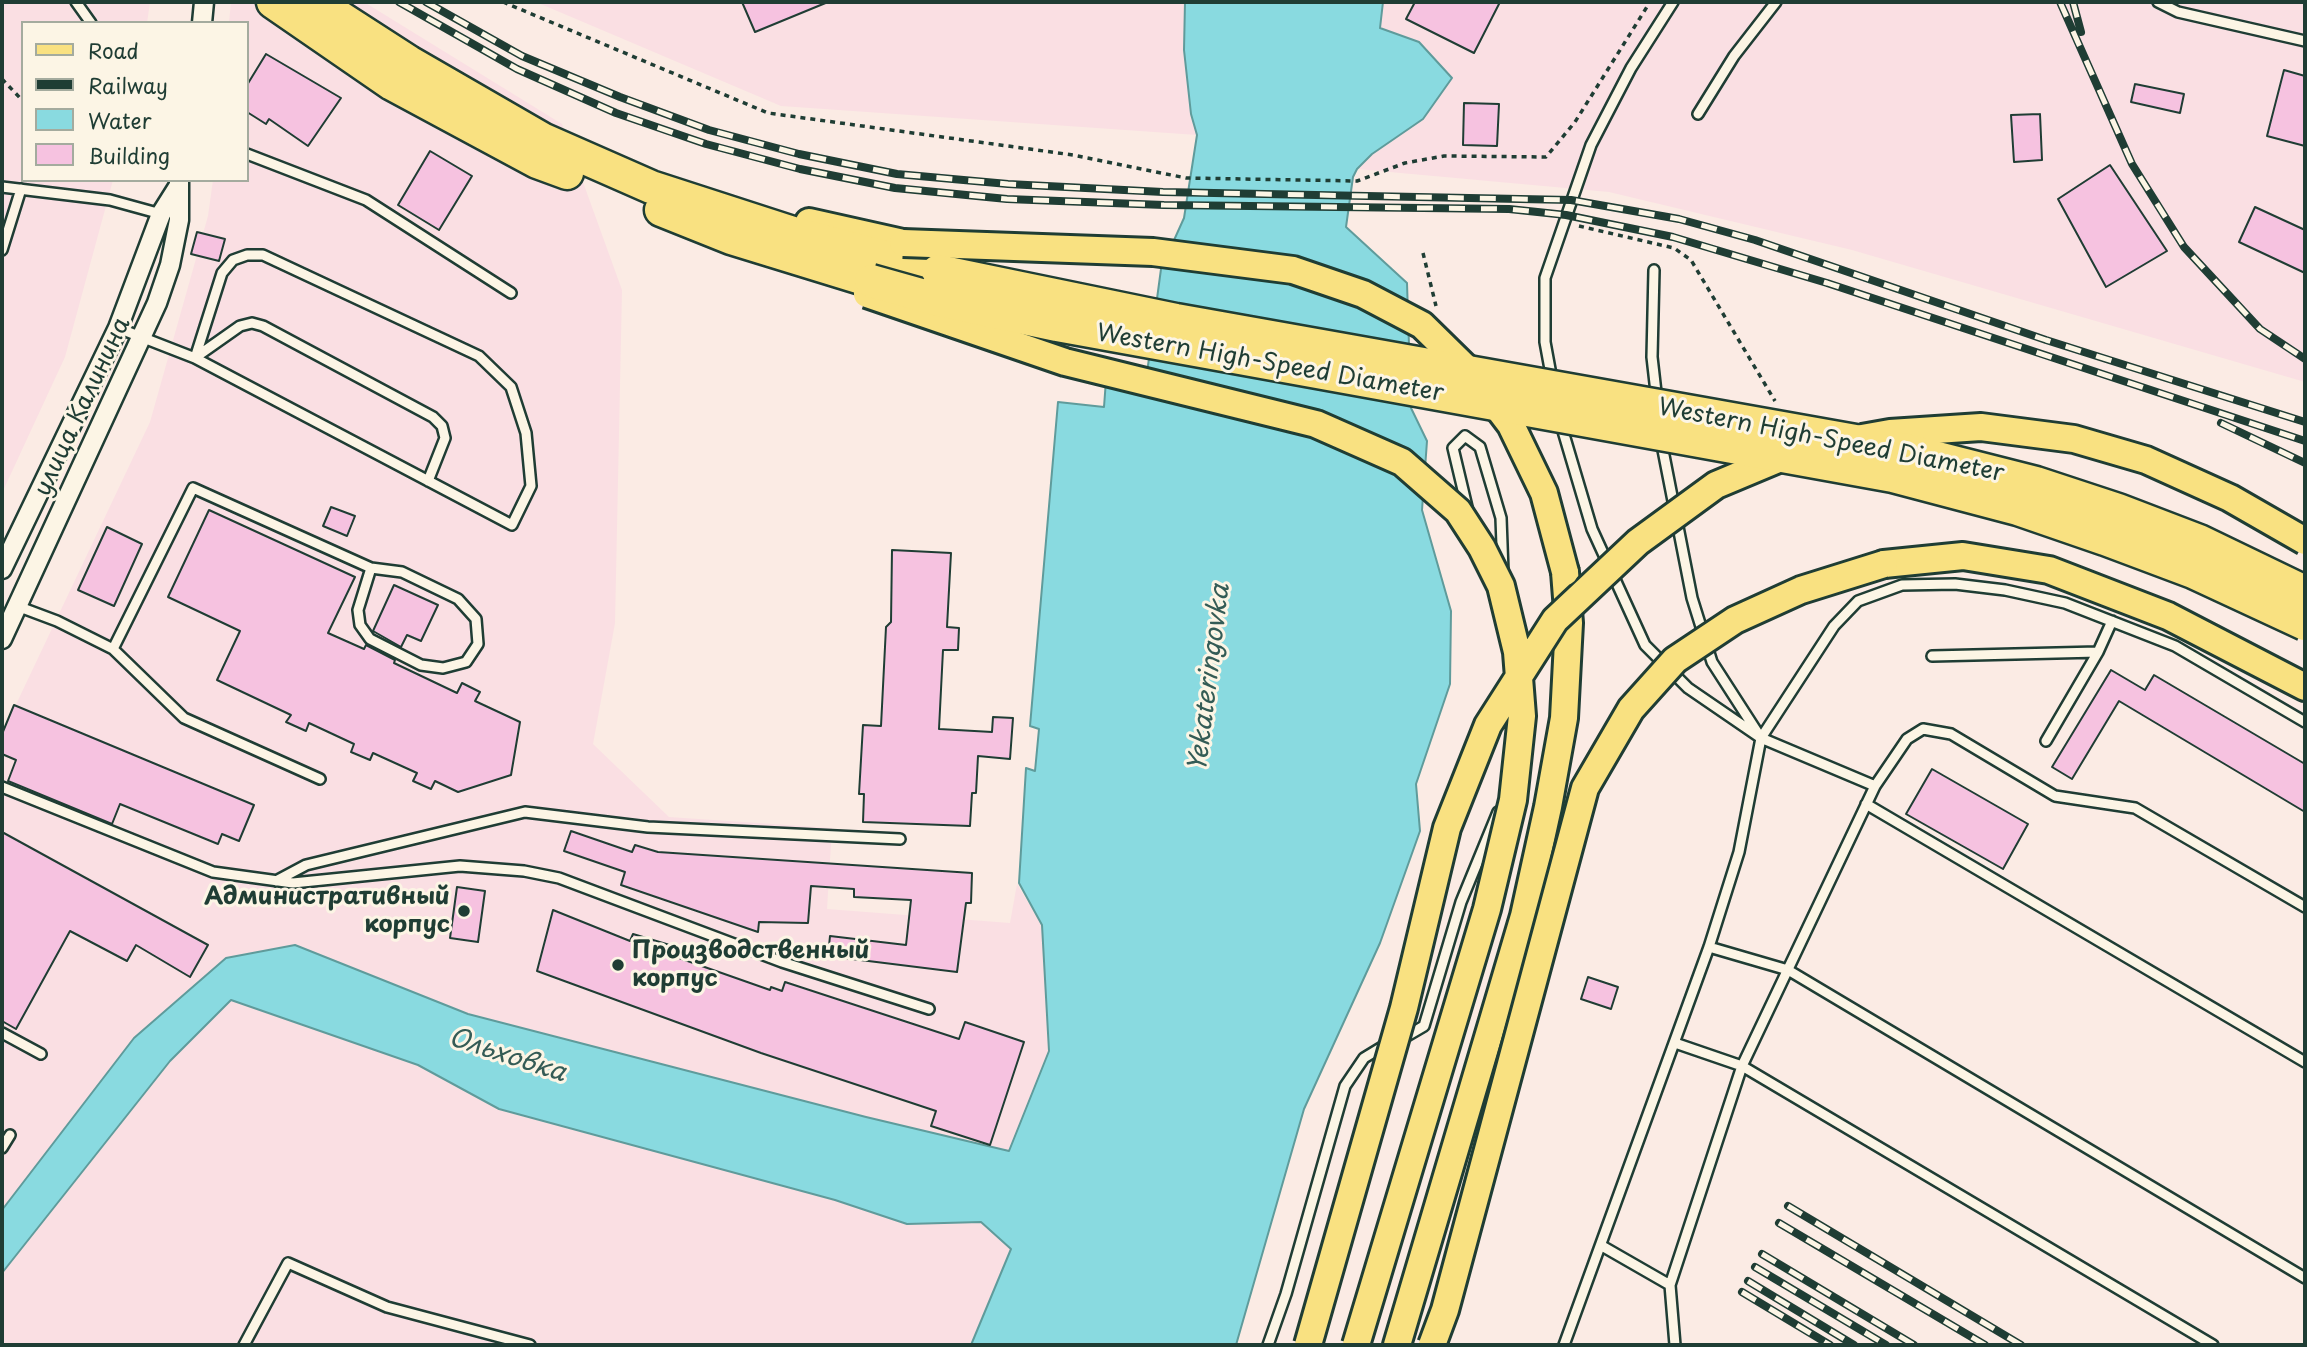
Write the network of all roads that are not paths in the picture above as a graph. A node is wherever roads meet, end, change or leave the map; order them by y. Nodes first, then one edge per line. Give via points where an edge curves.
1 (76, 2) edge
2 (204, 2) edge
3 (273, 2) edge
4 (316, 2) edge
5 (1673, 2) edge
6 (1776, 2) edge
7 (2158, 2) edge
8 (90, 21) edge
9 (202, 21) edge
10 (2305, 41) edge
11 (1698, 114) dead end
12 (248, 154) edge
13 (178, 184) edge
14 (2, 187) edge
15 (651, 187) junction
16 (21, 189) junction
17 (161, 214) junction
18 (731, 238) junction
19 (2, 250) edge
20 (1654, 270) dead end
21 (511, 293) dead end
22 (118, 328) junction
23 (143, 339) junction
24 (195, 358) junction
25 (1658, 412) dead end
26 (1660, 425) dead end
27 (1811, 460) dead end
28 (428, 481) junction
29 (1955, 504) dead end
30 (2060, 535) dead end
31 (2305, 541) edge
32 (371, 568) junction
33 (2, 569) edge
34 (2305, 592) edge
35 (17, 606) junction
36 (2305, 616) edge
37 (2112, 621) junction
38 (2305, 624) edge
39 (4, 632) edge
40 (1506, 635) junction
41 (113, 649) junction
42 (2098, 652) junction
43 (1932, 656) dead end
44 (2305, 687) edge
45 (1508, 718) dead end
46 (2305, 722) edge
47 (1761, 738) junction
48 (2046, 741) dead end
49 (1508, 743) dead end
50 (320, 779) dead end
51 (1875, 786) junction
52 (2, 787) edge
53 (1866, 804) junction
54 (900, 839) dead end
55 (276, 881) junction
56 (2305, 907) edge
57 (1709, 947) junction
58 (1788, 970) junction
59 (929, 1009) dead end
60 (2, 1033) edge
61 (1675, 1043) junction
62 (41, 1054) dead end
63 (2305, 1062) edge
64 (1742, 1066) junction
65 (10, 1135) dead end
66 (2, 1148) edge
67 (1601, 1246) junction
68 (2305, 1278) edge
69 (1670, 1285) junction
70 (244, 1345) edge
71 (530, 1345) edge
72 (1268, 1345) edge
73 (1308, 1345) edge
74 (1356, 1345) edge
75 (1398, 1345) edge
76 (1432, 1345) edge
77 (1564, 1345) edge
78 (1675, 1345) edge
79 (2213, 1345) edge

1 - 8 lane
2 - 9 street
3 - 18 highway, Western High-Speed Diameter via 392,84 537,162
4 - 15 highway, Western High-Speed Diameter via 544,140
5 - 47 lane via 1631,68 1591,145 1545,278 1545,342 1564,442 1592,529 1645,645 1688,688
6 - 11 lane
7 - 10 lane via 2178,12
12 - 21 lane via 366,200
13 - 17 street, улица Калинина
13 - 23 street, улица Калинина via 178,220 170,265
14 - 16 lane
15 - 34 highway, Western High-Speed Diameter, bridge via 793,233 1057,297 1906,450 2036,482 2118,510 2199,541
15 - 75 main road, bridge via 903,243 1153,252 1293,270 1363,294 1422,325 1473,375 1511,425 1544,493 1564,572 1569,623 1564,718 1524,916
16 - 17 lane via 110,200
16 - 19 lane
17 - 22 street, улица Калинина
18 - 38 highway, Western High-Speed Diameter, bridge via 935,299 1057,326 1893,477 2018,509 2105,539 2193,572
18 - 74 main road, bridge via 865,294 1065,362 1316,424 1402,462 1458,511 1482,548 1501,586 1517,652 1522,716 1513,800 1487,909
20 - 25 lane via 1652,358
22 - 23 lane
22 - 33 street, улица Калинина
23 - 24 lane
23 - 35 street, улица Калинина
24 - 28 lane
24 - 28 lane via 240,326 263,326 433,417 445,438
24 - 28 lane via 222,273 233,260 247,255 263,255 479,356 510,387 526,433 531,486 512,525
26 - 47 lane via 1664,466 1692,598 1712,662
27 - 29 lane
30 - 36 lane via 2217,583
31 - 73 main road, bridge via 2230,498 2146,460 2074,439 1981,427 1890,433 1801,450 1716,485 1638,542 1555,620 1488,725 1447,828 1404,1008
32 - 32 lane via 402,572 458,599 476,619 478,644 466,662 443,668 421,665 370,639 360,625 358,610
32 - 41 lane via 193,488
35 - 39 street, улица Калинина
35 - 41 lane
37 - 42 lane
37 - 46 lane via 2175,646
37 - 47 lane via 2065,603 2005,590 1955,584 1902,585 1858,601 1834,626
40 - 40 lane via 1453,448 1465,436 1480,447 1501,518
40 - 45 lane
41 - 50 lane via 184,718
42 - 43 lane
42 - 48 lane
44 - 76 main road, bridge via 2110,591 2049,570 1963,556 1884,564 1801,590 1735,620 1675,660 1631,709 1585,788
47 - 51 lane
47 - 57 lane via 1739,852
49 - 72 lane via 1506,793 1461,902 1424,1026 1364,1058 1345,1086
51 - 53 lane
51 - 56 lane via 1907,739 1923,729 1951,734 2054,796 2136,808
52 - 55 lane via 213,872
53 - 58 lane
53 - 63 lane
54 - 55 lane via 648,827 525,812 306,865
55 - 59 lane via 460,866 524,871 559,878 782,962
57 - 58 lane
57 - 61 lane
58 - 64 lane
58 - 68 lane
60 - 62 lane
61 - 64 lane
61 - 67 lane
64 - 69 lane
64 - 79 lane
65 - 66 lane
67 - 69 lane
67 - 77 lane
69 - 78 lane
70 - 71 lane via 288,1263 387,1307

